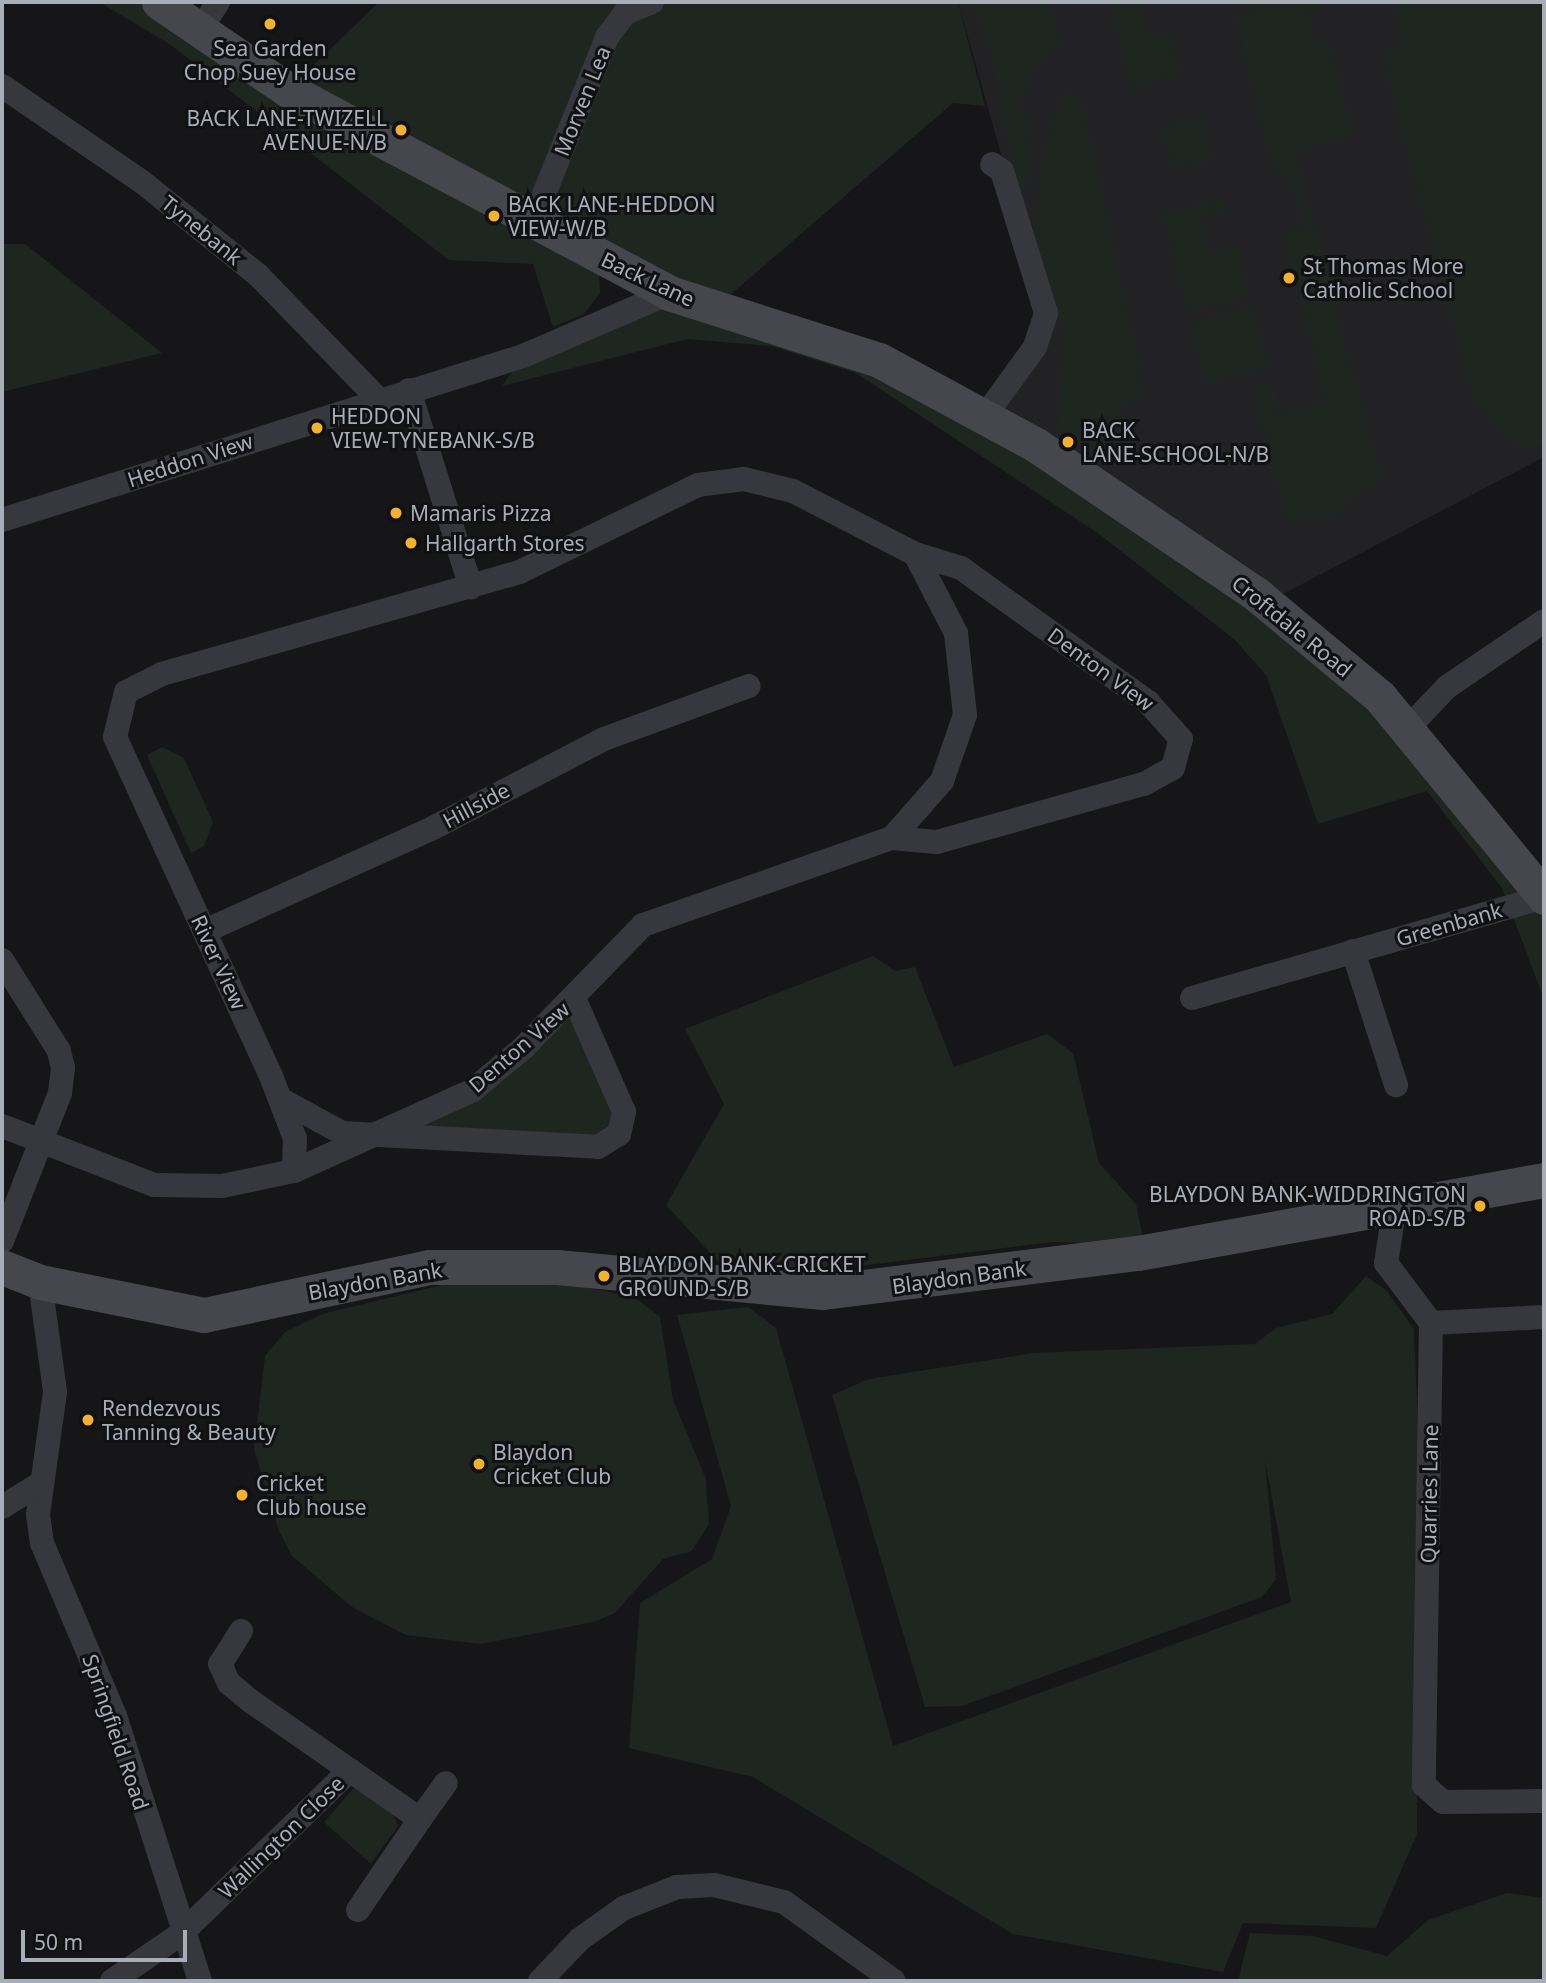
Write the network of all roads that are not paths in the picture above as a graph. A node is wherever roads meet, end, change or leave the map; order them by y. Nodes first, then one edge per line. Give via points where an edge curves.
1 (159, 2) edge
2 (652, 2) edge
3 (215, 27) edge
4 (2, 86) edge
5 (992, 164) dead end
6 (534, 219) junction
7 (670, 293) junction
8 (410, 390) junction
9 (379, 400) junction
10 (985, 417) junction
11 (2, 520) edge
12 (915, 554) junction
13 (471, 588) junction
14 (1544, 621) edge
15 (749, 686) dead end
16 (1407, 729) junction
17 (123, 759) joint
18 (892, 838) junction
19 (1544, 897) edge
20 (205, 931) junction
21 (1353, 951) junction
22 (2, 960) edge
23 (1192, 998) dead end
24 (575, 999) junction
25 (1396, 1085) dead end
26 (280, 1099) junction
27 (2, 1126) edge
28 (380, 1135) junction
29 (40, 1143) junction
30 (294, 1171) junction
31 (1544, 1180) edge
32 (1395, 1205) junction
33 (2, 1241) edge
34 (2, 1267) edge
35 (40, 1282) junction
36 (1544, 1317) edge
37 (1431, 1323) junction
38 (41, 1483) junction
39 (2, 1507) edge
40 (242, 1631) dead end
41 (350, 1770) junction
42 (446, 1783) dead end
43 (1544, 1801) edge
44 (420, 1819) junction
45 (358, 1910) dead end
46 (182, 1933) junction
47 (112, 1981) edge
48 (200, 1981) edge
49 (540, 1981) edge
50 (894, 1981) edge

1 - 3 street, Back Lane
2 - 6 street, Morven Lea via 625,13 607,37
3 - 6 street, Back Lane via 288,90
4 - 9 street, Tynebank via 141,181 259,276
5 - 10 street via 1002,171 1046,313 1035,347
6 - 7 street, Back Lane
7 - 8 street, Heddon View via 573,337
7 - 10 street, Back Lane via 879,360
8 - 9 street, Heddon View
8 - 13 street
9 - 11 street, Heddon View
10 - 16 street, Croftdale Road via 1036,445 1256,594 1380,697
12 - 13 street, Denton View via 793,491 744,479 698,485 531,566
12 - 18 street, Denton View via 956,633 965,715 942,781
12 - 18 street, Denton View via 961,568 1148,702 1181,738 1173,768 1144,784 937,842
13 - 17 street, Denton View via 142,681 126,692 115,717
14 - 16 street via 1457,680
15 - 20 street, Hillside via 604,739 433,828
16 - 19 street, Croftdale Road
17 - 20 street, River View
18 - 24 street, Denton View via 643,925 606,957
19 - 21 street, Greenbank
20 - 26 street, River View
21 - 23 street, Greenbank
21 - 25 street
22 - 29 street via 59,1051 63,1068 61,1093
24 - 28 street, Denton View via 472,1090
24 - 28 street via 624,1112 610,1142 560,1148
26 - 28 street via 342,1133
26 - 30 street, River View via 295,1139
27 - 29 street, Denton View
28 - 30 street, Denton View
29 - 30 street, Denton View via 154,1185 222,1186
29 - 33 street
31 - 32 street, Blaydon Bank
32 - 35 street, Blaydon Bank via 1138,1252 823,1292 557,1266 430,1267 204,1315
32 - 37 street via 1387,1263
34 - 35 street, Blaydon Bank
35 - 38 street, Springfield Road via 55,1392
36 - 37 street
37 - 43 street, Quarries Lane via 1424,1785 1431,1796 1461,1804
38 - 39 street
38 - 46 street, Springfield Road via 38,1515 50,1570 115,1716
40 - 41 street, Wallington Close via 221,1657 229,1683
41 - 44 street, Wallington Close
41 - 46 street, Wallington Close
42 - 44 street
44 - 45 street
46 - 47 street, Wallington Close
46 - 48 street, Springfield Road
49 - 50 street via 580,1939 624,1908 677,1887 714,1885 784,1902

